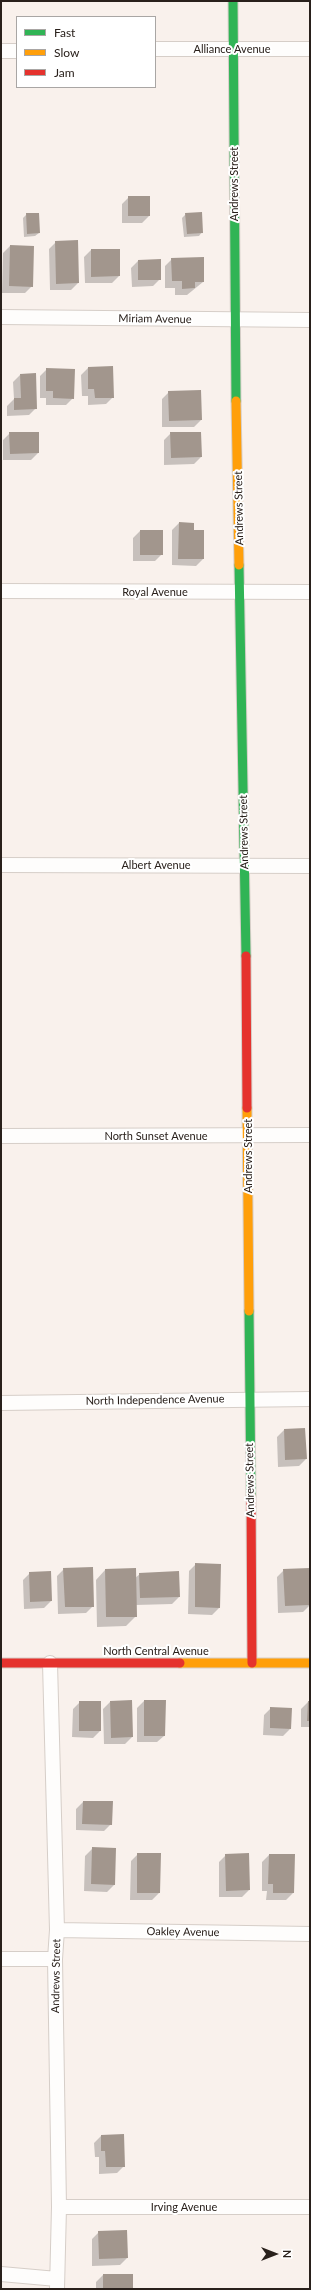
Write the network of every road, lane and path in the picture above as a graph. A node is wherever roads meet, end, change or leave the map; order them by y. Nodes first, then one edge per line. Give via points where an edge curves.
1 (233, 1) edge
2 (233, 48) junction
3 (156, 49) edge
4 (310, 49) edge
5 (16, 50) edge
6 (1, 51) edge
7 (1, 317) edge
8 (234, 320) junction
9 (310, 320) edge
10 (1, 592) edge
11 (241, 592) junction
12 (310, 592) edge
13 (1, 865) edge
14 (245, 865) junction
15 (310, 866) edge
16 (310, 1135) edge
17 (1, 1136) edge
18 (248, 1136) junction
19 (249, 1398) junction
20 (310, 1399) edge
21 (1, 1403) edge
22 (1, 1663) edge
23 (50, 1663) junction
24 (310, 1663) edge
25 (252, 1664) junction
26 (57, 1930) junction
27 (310, 1934) edge
28 (1, 1959) edge
29 (55, 1959) junction
30 (58, 2207) junction
31 (310, 2207) edge
32 (1, 2274) edge
33 (57, 2284) edge

1 - 2 street, Andrews Street
2 - 3 street, Alliance Avenue
2 - 4 street, Alliance Avenue
2 - 8 street, Andrews Street
5 - 6 street
7 - 8 street, Miriam Avenue
8 - 9 street, Miriam Avenue
8 - 11 street, Andrews Street
10 - 11 street, Royal Avenue
11 - 12 street, Royal Avenue
11 - 14 street, Andrews Street
13 - 14 street, Albert Avenue
14 - 15 street, Albert Avenue
14 - 18 street, Andrews Street
16 - 18 street, North Sunset Avenue
17 - 18 street, North Sunset Avenue
18 - 19 street, Andrews Street
19 - 20 street, North Independence Avenue
19 - 21 street, North Independence Avenue
19 - 25 street, Andrews Street
22 - 23 street, North Central Avenue
23 - 25 street, North Central Avenue
23 - 26 street, Andrews Street
24 - 25 street, North Central Avenue
26 - 27 street, Oakley Avenue
26 - 29 street, Andrews Street
28 - 29 street
29 - 30 street, Andrews Street
30 - 31 street, Irving Avenue
30 - 33 street, Andrews Street
32 - 33 street

